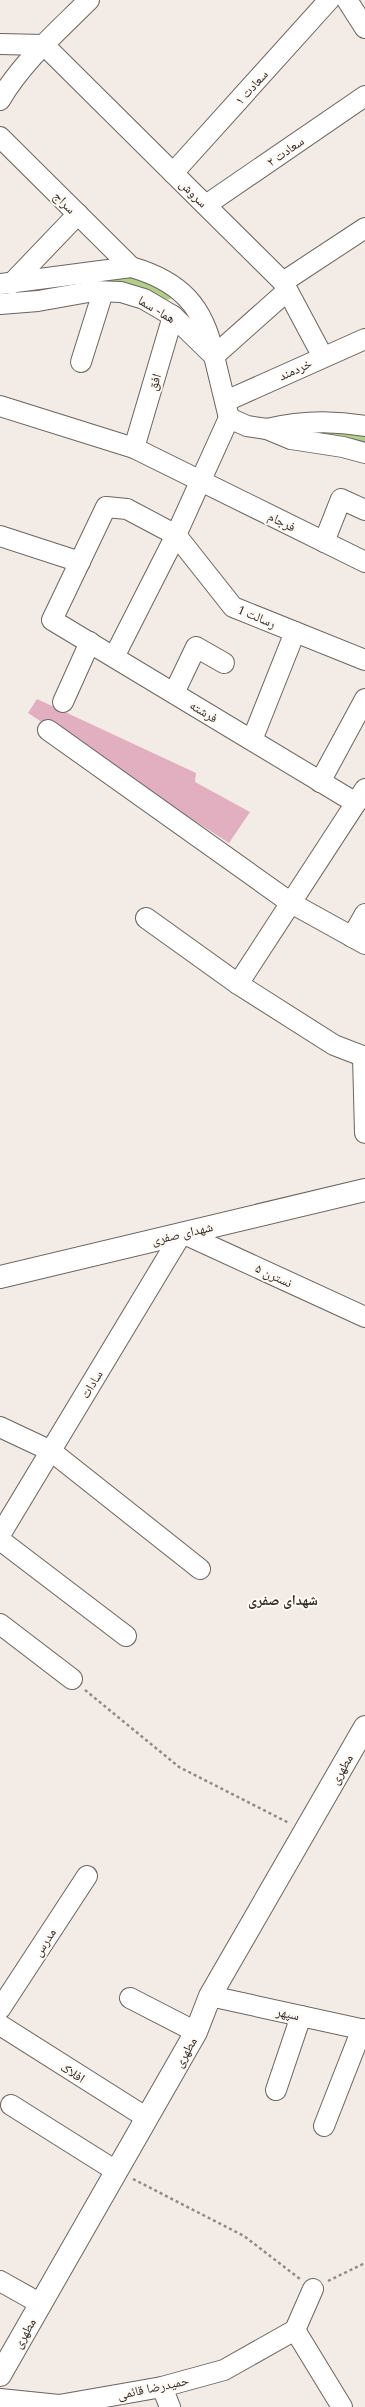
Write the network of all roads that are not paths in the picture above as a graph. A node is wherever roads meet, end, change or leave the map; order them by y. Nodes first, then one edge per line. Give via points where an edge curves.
1 (88, 0) edge
2 (329, 0) edge
3 (347, 0) edge
4 (365, 28) edge
5 (0, 44) edge
6 (44, 45) junction
7 (365, 96) edge
8 (0, 100) edge
9 (0, 137) edge
10 (173, 173) junction
11 (206, 205) junction
12 (78, 214) junction
13 (365, 228) edge
14 (131, 267) junction
15 (6, 284) edge
16 (285, 286) junction
17 (103, 292) junction
18 (0, 304) edge
19 (173, 316) junction
20 (365, 339) edge
21 (214, 356) junction
22 (323, 357) junction
23 (82, 362) dead end
24 (0, 406) edge
25 (228, 410) junction
26 (365, 426) edge
27 (267, 429) junction
28 (134, 448) junction
29 (365, 453) edge
30 (200, 481) junction
31 (365, 510) edge
32 (176, 535) junction
33 (0, 536) edge
34 (324, 542) junction
35 (80, 562) junction
36 (365, 562) edge
37 (294, 632) junction
38 (90, 642) junction
39 (114, 657) junction
40 (365, 660) edge
41 (224, 663) dead end
42 (174, 693) junction
43 (365, 699) edge
44 (63, 702) dead end
45 (358, 728) edge
46 (48, 730) dead end
47 (252, 740) junction
48 (320, 782) junction
49 (360, 796) edge
50 (291, 903) junction
51 (365, 914) edge
52 (146, 918) dead end
53 (359, 940) edge
54 (238, 984) junction
55 (364, 1057) edge
56 (365, 1133) edge
57 (365, 1190) edge
58 (182, 1233) junction
59 (0, 1277) edge
60 (365, 1317) edge
61 (0, 1427) edge
62 (51, 1451) junction
63 (0, 1535) edge
64 (0, 1540) edge
65 (200, 1569) dead end
66 (0, 1624) edge
67 (126, 1636) dead end
68 (72, 1679) road end
69 (365, 1727) edge
70 (87, 1876) dead end
71 (210, 1996) junction
72 (130, 1998) dead end
73 (0, 2009) edge
74 (301, 2016) junction
75 (0, 2025) edge
76 (363, 2029) edge
77 (196, 2032) junction
78 (276, 2090) dead end
79 (10, 2105) dead end
80 (147, 2118) junction
81 (324, 2126) dead end
82 (116, 2171) junction
83 (0, 2281) edge
84 (313, 2289) road end
85 (41, 2304) junction
86 (295, 2330) junction
87 (0, 2375) edge
88 (162, 2387) junction
89 (0, 2399) edge
90 (170, 2407) edge
91 (342, 2407) edge

1 - 6 street
2 - 10 street, سعادت ۱
3 - 4 street
5 - 6 street
6 - 8 street via 9,85
6 - 10 street, سروش
7 - 11 street, سعادت ۲
9 - 12 street, سراج
10 - 11 street, سروش
11 - 16 street, سروش
12 - 14 street, سراج
12 - 15 street
13 - 16 street
14 - 15 street
14 - 21 street via 170,282 193,304 209,331
16 - 21 street
16 - 22 street, سروش
17 - 18 street, هما- سما
17 - 19 street, هما- سما via 121,292 144,299
17 - 23 street
19 - 21 street, هما- سما
19 - 28 street, افق
20 - 22 street, خردمند
21 - 25 street
22 - 25 street, خردمند
24 - 28 street
25 - 27 street via 246,426
25 - 30 street
26 - 27 street via 316,421 294,422
27 - 29 street via 291,439
28 - 30 street, فرجام
30 - 32 street
30 - 34 street, فرجام
31 - 34 street via 341,499
32 - 35 street via 127,509 106,508
32 - 37 street, رسالت 1 via 233,607
32 - 39 street
33 - 35 street
34 - 36 street, فرجام
35 - 38 street, فرشته via 52,620
37 - 40 street, رسالت 1
37 - 47 street
38 - 39 street, فرشته
38 - 44 street
39 - 42 street, فرشته
41 - 42 street via 196,647
42 - 47 street, فرشته
43 - 45 street
45 - 48 street
46 - 50 street
47 - 48 street, فرشته
48 - 49 street, فرشته
49 - 50 street
50 - 53 street
50 - 54 street
51 - 53 street
52 - 54 street
54 - 55 street via 334,1046
55 - 56 street
57 - 58 street, شهدای صفری
58 - 59 street, شهدای صفری
58 - 60 street, نسترن ۵
58 - 62 street, سادات
61 - 62 street
62 - 63 street, سادات
62 - 65 street
64 - 67 street
66 - 68 street
69 - 71 street, مطهری
70 - 73 street, مدرس
71 - 74 street, سپهر
71 - 77 street, مطهری
72 - 77 street
74 - 76 street, سپهر
74 - 78 street
75 - 80 street, افلاک
76 - 81 street
77 - 80 street, مطهری
79 - 82 street
80 - 82 street, مطهری
82 - 85 street, مطهری
83 - 85 street
84 - 86 street
85 - 87 street, مطهری
86 - 88 street, حمیدرضا قائمی via 224,2370
86 - 91 street
88 - 89 street, حمیدرضا قائمی via 59,2405
88 - 90 street

